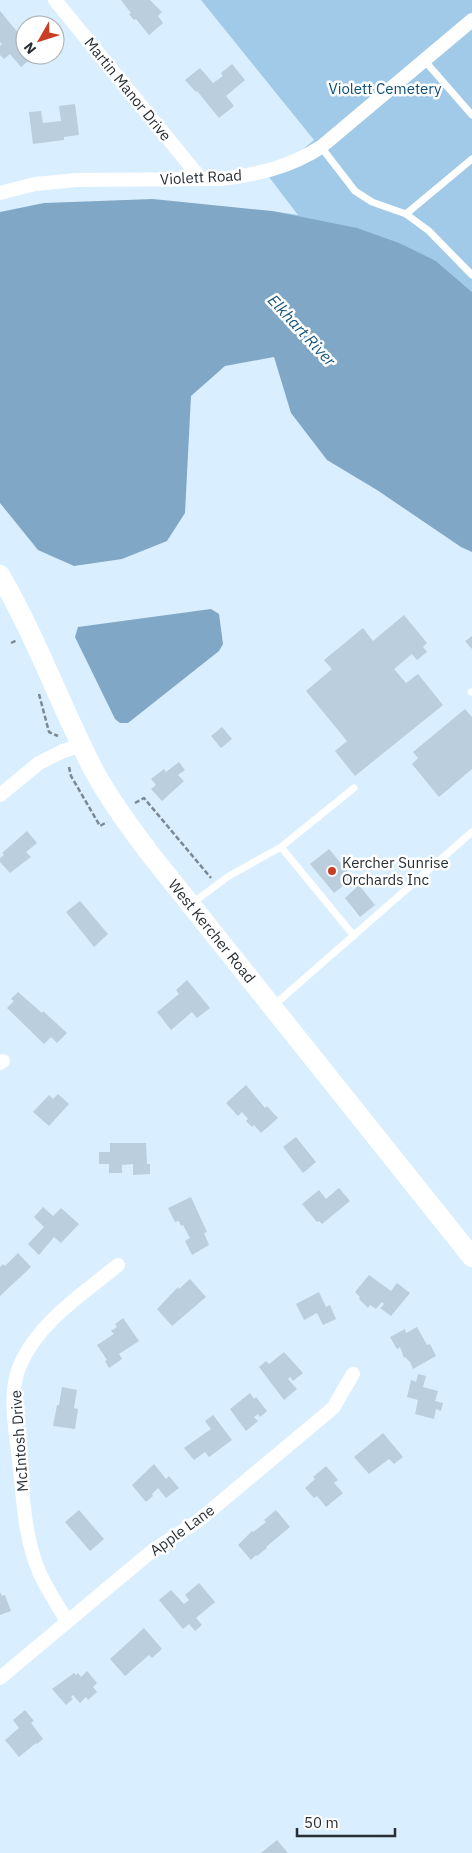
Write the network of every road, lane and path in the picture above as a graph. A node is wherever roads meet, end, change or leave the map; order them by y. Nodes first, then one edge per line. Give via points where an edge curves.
1 (55, 0) edge
2 (472, 20) edge
3 (424, 60) junction
4 (472, 115) edge
5 (321, 147) junction
6 (472, 159) edge
7 (201, 179) junction
8 (0, 193) edge
9 (406, 214) junction
10 (472, 276) edge
11 (0, 575) edge
12 (82, 744) junction
13 (69, 767) dead end
14 (354, 788) dead end
15 (0, 795) edge
16 (135, 803) dead end
17 (107, 822) dead end
18 (472, 832) edge
19 (281, 847) junction
20 (217, 885) junction
21 (191, 904) junction
22 (354, 936) junction
23 (272, 1006) junction
24 (472, 1257) edge
25 (118, 1265) dead end
26 (353, 1374) dead end
27 (67, 1621) junction
28 (0, 1678) edge

1 - 7 street, Martin Manor Drive
2 - 3 street, Violett Road
3 - 4 lane
3 - 5 street, Violett Road
5 - 7 street, Violett Road via 287,165 264,172
5 - 9 lane via 355,190 372,202
6 - 9 lane
7 - 8 street, Violett Road via 62,180
9 - 10 lane via 429,231
11 - 12 main road, West Kercher Road
12 - 15 street via 39,763
12 - 21 main road, West Kercher Road via 120,813
13 - 17 path via 100,826
14 - 19 lane
16 - 20 path via 144,798
18 - 22 lane
19 - 20 lane
19 - 22 lane
20 - 21 lane
21 - 23 main road, West Kercher Road
22 - 23 lane
23 - 24 main road, West Kercher Road
25 - 27 street, McIntosh Drive via 43,1330 20,1364 15,1381 14,1407 25,1522 43,1581
26 - 27 street, Apple Lane via 333,1408 198,1521 152,1551
27 - 28 street, Apple Lane

